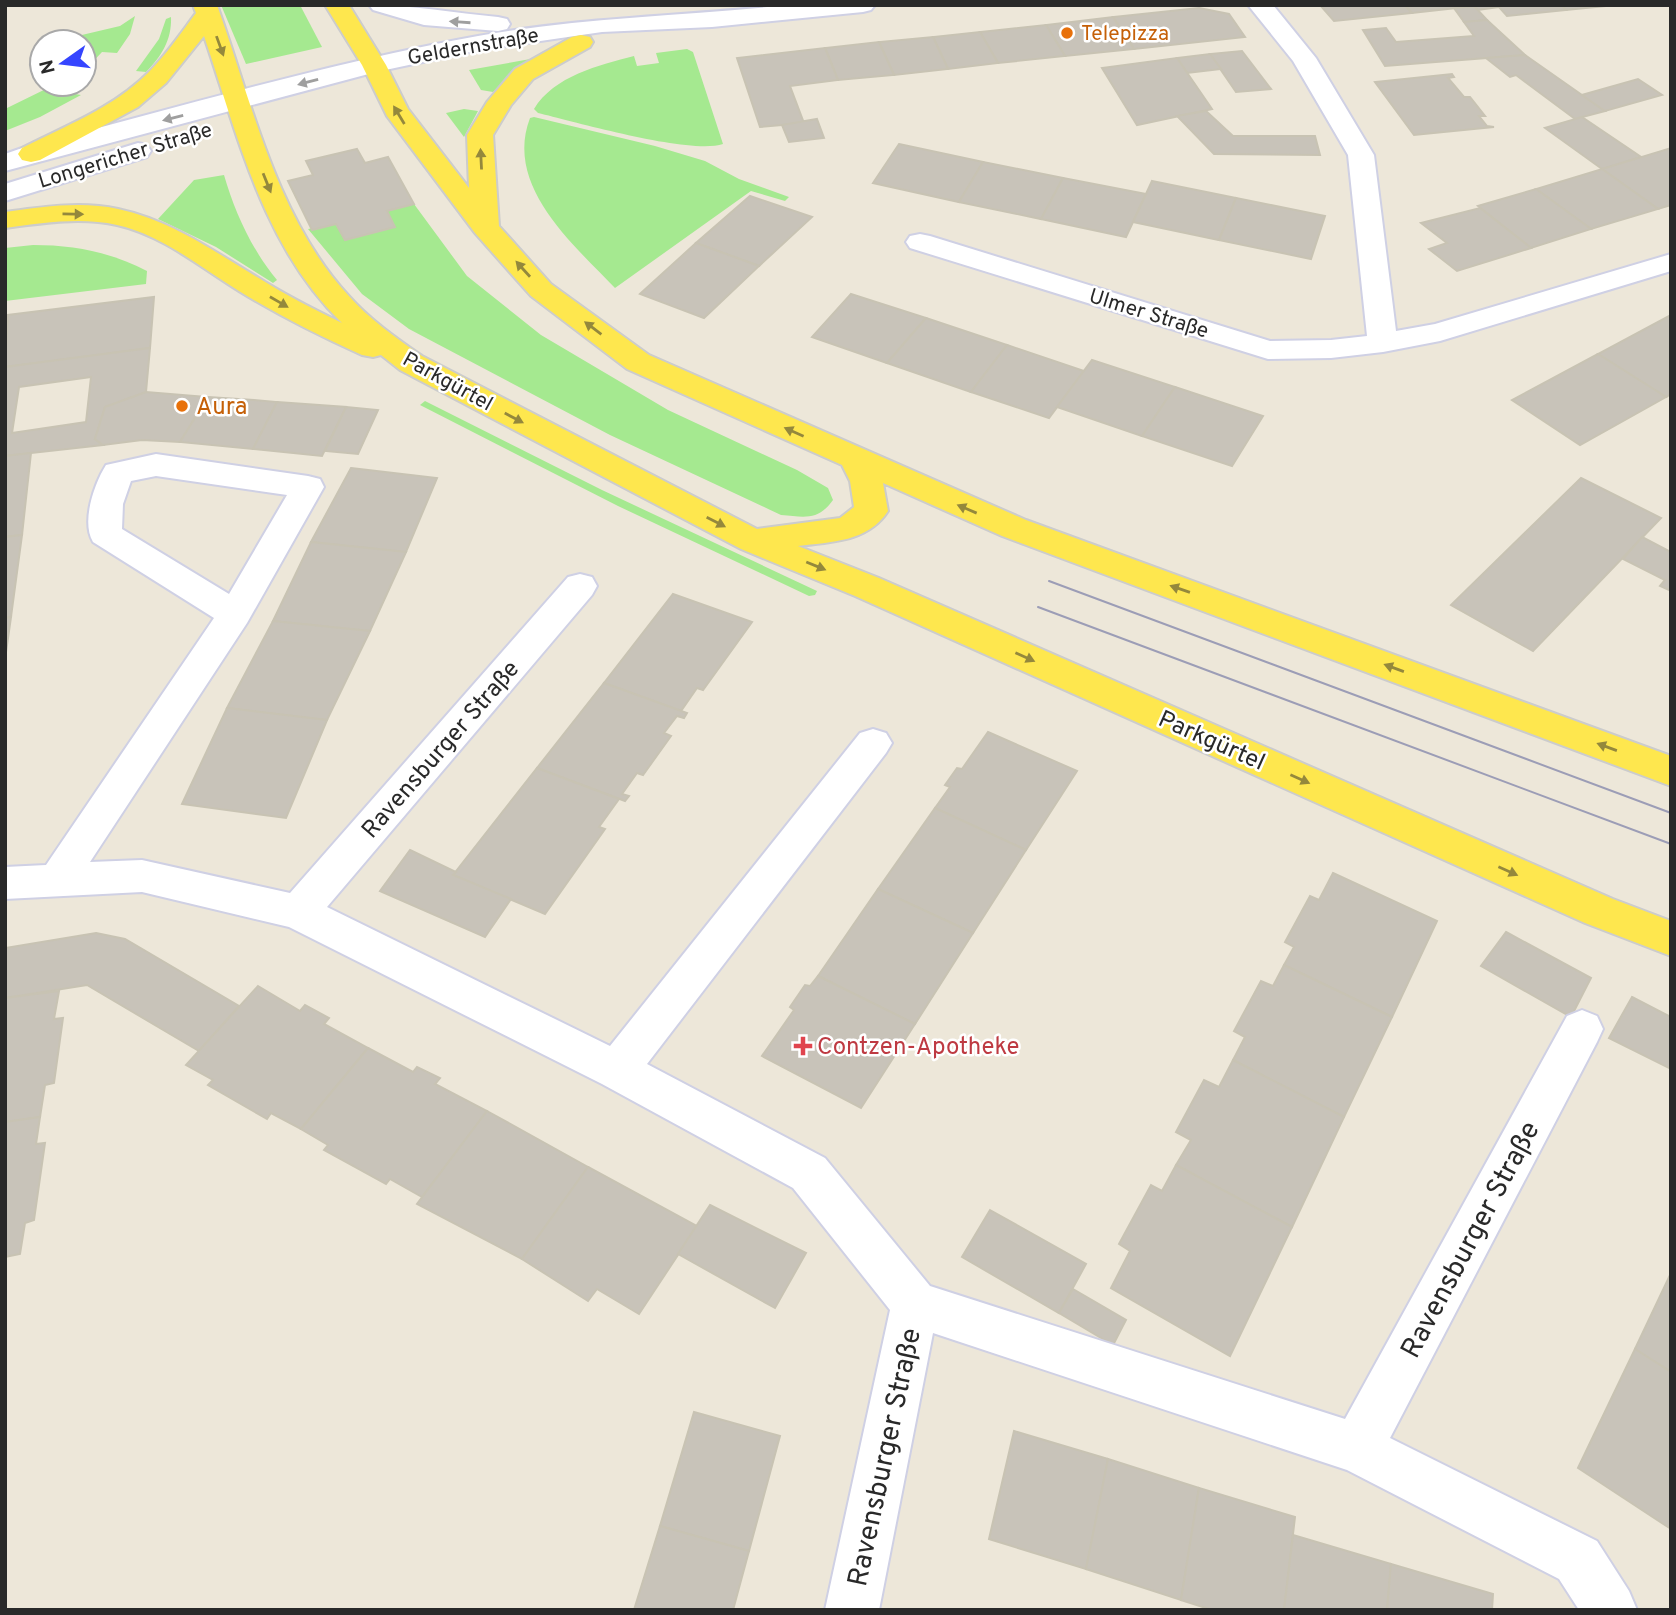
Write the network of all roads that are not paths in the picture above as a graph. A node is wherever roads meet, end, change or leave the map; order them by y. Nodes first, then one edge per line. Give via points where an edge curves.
1 (337, 5) edge
2 (382, 5) edge
3 (863, 5) edge
4 (1260, 5) edge
5 (207, 9) edge
6 (712, 20) junction
7 (602, 25) junction
8 (581, 43) junction
9 (378, 74) junction
10 (242, 109) junction
11 (31, 154) junction
12 (5, 163) edge
13 (5, 193) edge
14 (5, 220) edge
15 (485, 227) junction
16 (920, 242) dead end
17 (1671, 262) edge
18 (1383, 343) junction
19 (411, 363) junction
20 (856, 460) junction
21 (753, 541) junction
22 (580, 586) dead end
23 (235, 614) junction
24 (873, 743) dead end
25 (1671, 771) edge
26 (58, 879) junction
27 (5, 883) edge
28 (298, 912) junction
29 (1671, 939) edge
30 (1582, 1029) dead end
31 (617, 1070) junction
32 (915, 1304) junction
33 (1357, 1448) junction
34 (852, 1610) edge
35 (1610, 1610) edge

1 - 9 main road
7 -> 2 street via 444,21
3 - 6 street, Geldernstraße
4 - 18 street via 1304,58 1361,155
5 -> 10 main road, Parkgürtel
5 - 11 main road via 145,89
6 - 7 street, Geldernstraße
6 - 8 street, Geldernstraße
7 - 9 street, Geldernstraße via 479,43
8 - 9 street, Geldernstraße
15 -> 8 main road via 480,135 524,74
9 - 10 street, Geldernstraße
15 -> 9 main road via 411,133
10 -> 11 street, Longericher Straße
10 - 13 street, Longericher Straße
10 -> 19 main road, Parkgürtel via 282,218 309,265 362,326
11 - 12 street, Longericher Straße
14 -> 19 main road via 95,214 137,223 207,257 292,310
20 -> 15 main road via 638,362 541,290
16 - 18 street, Ulmer Straße via 1268,351
17 - 18 street, Ulmer Straße via 1440,332
19 -> 21 main road, Parkgürtel
20 - 21 main road via 866,481 871,511 857,523 817,534
25 -> 20 main road via 1014,528
21 -> 29 main road, Parkgürtel
22 - 28 street, Ravensburger Straße
23 - 23 street via 105,534 107,504 117,473 156,465 308,487
23 - 26 street
24 - 31 street
26 - 27 street, Ravensburger Straße
26 - 28 street, Ravensburger Straße via 142,876
28 - 31 street, Ravensburger Straße
30 - 33 street, Ravensburger Straße
31 - 32 street, Ravensburger Straße via 809,1173
32 - 33 street, Ravensburger Straße
32 - 34 street, Ravensburger Straße
33 - 35 street, Ravensburger Straße via 1578,1560

